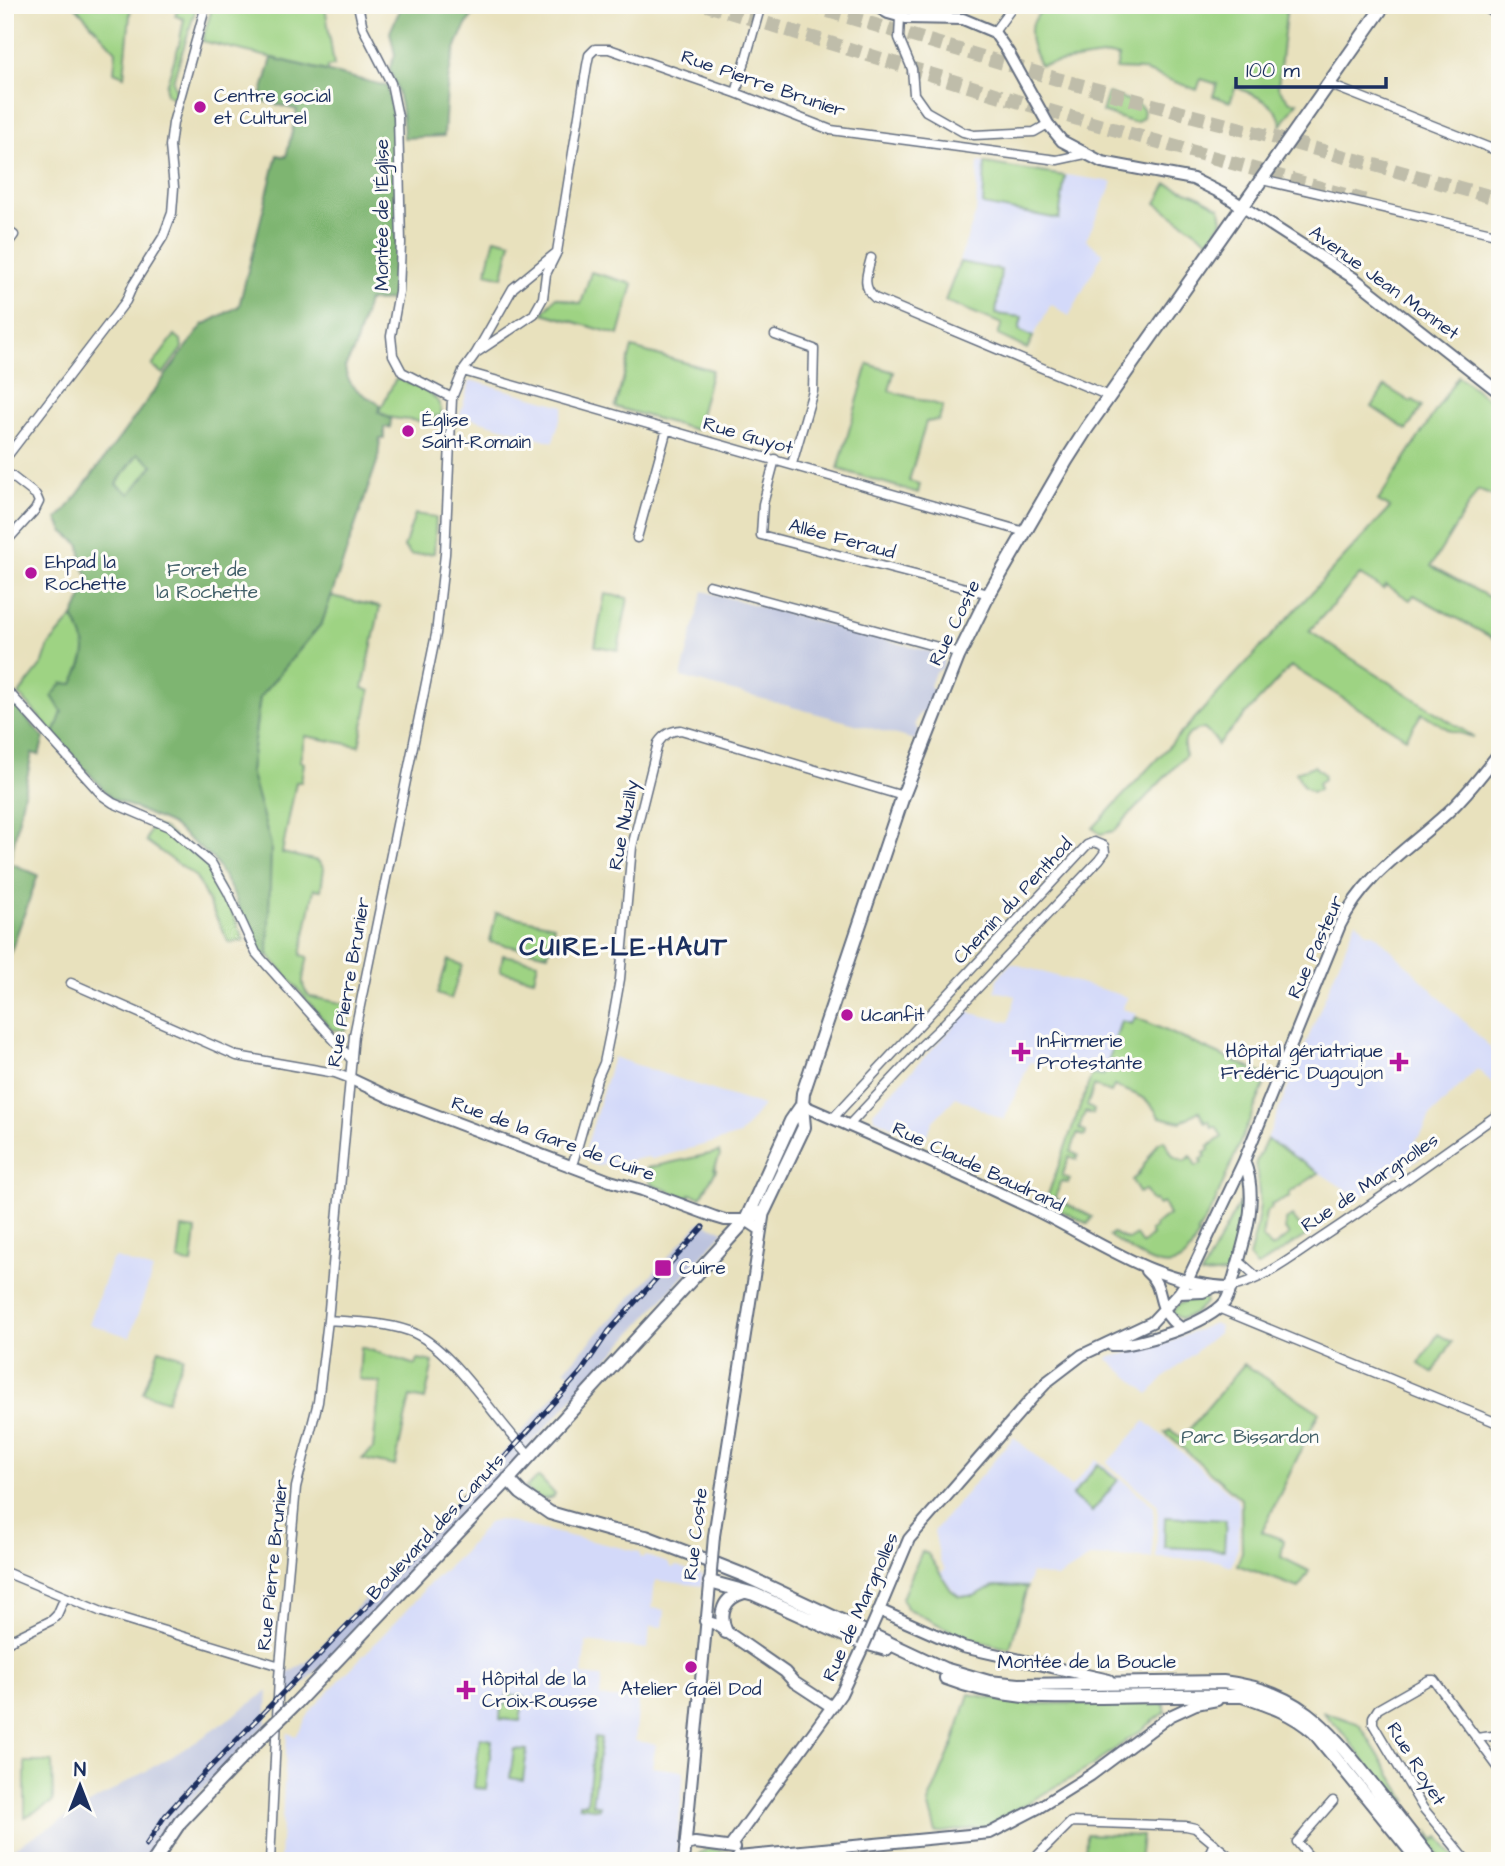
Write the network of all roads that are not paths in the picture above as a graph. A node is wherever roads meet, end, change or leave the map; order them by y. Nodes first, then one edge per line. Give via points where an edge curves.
1 (206, 5) edge
2 (358, 5) edge
3 (761, 5) edge
4 (874, 5) edge
5 (1014, 5) edge
6 (1384, 5) edge
7 (1479, 5) edge
8 (1500, 16) edge
9 (900, 17) junction
10 (994, 32) junction
11 (1328, 84) junction
12 (736, 93) junction
13 (1048, 124) junction
14 (1500, 152) edge
15 (1084, 154) junction
16 (1262, 180) junction
17 (1244, 207) junction
18 (5, 229) edge
19 (1500, 235) edge
20 (5, 247) edge
21 (557, 249) junction
22 (871, 258) dead end
23 (775, 335) dead end
24 (476, 353) junction
25 (463, 371) junction
26 (1500, 393) edge
27 (1109, 396) junction
28 (452, 398) junction
29 (667, 429) junction
30 (5, 459) edge
31 (775, 459) junction
32 (792, 464) junction
33 (5, 471) edge
34 (1024, 532) junction
35 (637, 538) dead end
36 (5, 543) edge
37 (709, 585) dead end
38 (989, 594) junction
39 (960, 653) junction
40 (5, 688) edge
41 (1500, 752) edge
42 (903, 796) junction
43 (71, 983) dead end
44 (352, 1060) junction
45 (351, 1079) junction
46 (802, 1105) junction
47 (1500, 1112) edge
48 (832, 1119) junction
49 (848, 1126) junction
50 (1244, 1161) junction
51 (572, 1166) junction
52 (764, 1211) junction
53 (746, 1220) junction
54 (761, 1230) junction
55 (1238, 1261) junction
56 (1138, 1265) junction
57 (1257, 1277) junction
58 (1187, 1281) junction
59 (1214, 1287) junction
60 (1231, 1287) junction
61 (1179, 1293) junction
62 (1218, 1308) junction
63 (1163, 1310) junction
64 (328, 1320) junction
65 (1181, 1328) junction
66 (1105, 1345) junction
67 (1500, 1424) edge
68 (530, 1455) junction
69 (508, 1479) junction
70 (613, 1531) junction
71 (5, 1572) edge
72 (710, 1577) junction
73 (744, 1592) junction
74 (65, 1597) junction
75 (878, 1613) junction
76 (705, 1621) junction
77 (726, 1632) junction
78 (5, 1643) edge
79 (886, 1649) junction
80 (280, 1666) junction
81 (1126, 1682) junction
82 (1260, 1702) junction
83 (832, 1707) junction
84 (1500, 1735) edge
85 (1476, 1738) junction
86 (1500, 1770) edge
87 (1333, 1801) dead end
88 (1214, 1843) junction
89 (685, 1845) junction
90 (730, 1847) junction
91 (738, 1859) edge
92 (154, 1861) edge
93 (270, 1861) edge
94 (684, 1861) edge
95 (1032, 1861) edge
96 (1206, 1861) edge
97 (1235, 1861) edge
98 (1313, 1861) edge
99 (1419, 1861) edge
100 (1432, 1861) edge
101 (1468, 1861) edge

1 - 30 street via 173,123 174,202 163,237 126,301
2 - 28 street, Montée de l'Église via 363,28 391,83 398,117 402,221 393,355 402,372
3 - 12 street
4 - 9 street
5 - 10 street
6 - 11 main road, Rue Coste
7 - 8 street
9 - 10 street via 956,18
9 - 13 street via 899,38 912,69 914,94 926,111 963,132 979,135 1034,132
10 - 13 street
11 - 14 street
11 - 16 main road, Rue Coste
12 - 15 street, Rue Pierre Brunier via 831,130 1057,160
12 - 21 street, Rue Pierre Brunier via 609,49 595,49 587,65
13 - 15 street via 1062,141
15 - 17 street, Rue Pierre Brunier via 1125,168 1193,179
16 - 17 main road, Rue Coste
16 - 19 street
17 - 26 street, Avenue Jean Monnet via 1355,279
17 - 27 main road, Rue Coste
18 - 20 street via 14,235
21 - 24 street, Rue Pierre Brunier via 513,288
21 - 24 street, Rue Pierre Brunier via 534,314
22 - 27 street via 866,282 875,298
23 - 32 street via 814,349 813,391
24 - 25 street, Rue Pierre Brunier
25 - 28 street, Rue Pierre Brunier
25 - 29 street, Rue Guyot
27 - 34 main road, Rue Coste
28 - 44 street, Rue Pierre Brunier via 445,554 436,634
29 - 31 street, Rue Guyot
29 - 35 street
31 - 32 street, Rue Guyot
31 - 38 street, Allée Feraud via 763,504 761,535
32 - 34 street, Rue Guyot
33 - 36 street via 36,495 38,502
34 - 38 main road, Rue Coste
37 - 39 street
38 - 39 main road, Rue Coste
39 - 42 main road, Rue Coste
40 - 44 street via 103,796 169,827 212,864 256,953
41 - 50 street, Rue Pasteur via 1454,806 1381,869 1350,906
42 - 46 main road, Rue Coste
42 - 51 street, Rue Nuzilly via 681,730 661,738 636,826 619,988 604,1063
43 - 45 street via 237,1056
44 - 45 street, Rue Pierre Brunier
45 - 51 street, Rue de la Gare de Cuire
45 - 64 street, Rue Pierre Brunier
46 - 48 street, Rue Claude Baudrand
46 - 52 main road, Rue Coste via 804,1127
46 - 53 main road, Rue Coste
47 - 57 street, Rue de Margnolles via 1329,1233
48 - 49 street, Rue Claude Baudrand
48 - 49 street, Chemin du Penthod via 1087,845 1104,846 1099,860
49 - 56 street, Rue Claude Baudrand via 1035,1210
50 - 55 street via 1250,1212
50 - 58 street, Rue Pasteur
51 - 53 street, Rue de la Gare de Cuire via 715,1217
52 - 53 main road
52 - 54 street, Rue Coste
53 - 54 street
53 - 68 main road, Boulevard des Canuts
54 - 72 street, Rue Coste, bridge
55 - 57 street
55 - 60 street
56 - 58 street, Rue Claude Baudrand
56 - 63 street, Rue Claude Baudrand via 1155,1278
57 - 60 street, Rue de Margnolles
58 - 59 street, Rue de Margnolles
58 - 61 street, Rue de Margnolles
59 - 60 street, Rue de Margnolles
59 - 61 street, Rue de Margnolles
60 - 62 street, Rue de Margnolles
61 - 63 street, Rue de Margnolles
62 - 65 street, Rue de Margnolles
62 - 67 street
63 - 65 street
63 - 66 street, Rue de Margnolles via 1152,1322
64 - 68 street via 392,1326 423,1338 451,1362
64 - 80 street, Rue Pierre Brunier via 318,1402 296,1487
65 - 66 street, Rue de Margnolles via 1135,1343
66 - 75 street, Rue de Margnolles via 1082,1355 1048,1381 913,1534
68 - 69 main road, Boulevard des Canuts
69 - 70 main road, Montée de la Boucle via 550,1513
69 - 92 main road, Boulevard des Canuts, bridge via 180,1822
70 - 79 main road, Montée de la Boucle via 742,1580
70 - 81 main road, Montée de la Boucle via 646,1537 734,1572 967,1677 1019,1685
71 - 74 street
72 - 73 main road
72 - 76 street, Rue Coste
73 - 77 main road via 732,1597 723,1609
73 - 79 main road
74 - 78 street via 51,1620
74 - 80 street
75 - 81 street via 964,1647
75 - 83 street, Rue de Margnolles, bridge via 849,1681
76 - 77 street
76 - 89 street, Rue Coste
77 - 83 street
79 - 82 main road, Montée de la Boucle via 945,1678 1007,1696 1242,1696
80 - 93 street, Rue Pierre Brunier
81 - 100 main road, Montée de la Boucle via 1234,1683 1295,1704 1336,1739
82 - 91 street via 1208,1701 1182,1710 1091,1775 990,1833
82 - 99 main road, Montée de la Boucle via 1300,1720 1314,1732
83 - 90 street, Rue de Margnolles
84 - 85 street
85 - 86 street, Rue Royet
85 - 101 street, Rue Royet via 1436,1682 1429,1680 1378,1709 1373,1717 1423,1808
87 - 98 street via 1297,1842
88 - 95 street via 1186,1826 1071,1822
88 - 96 street
88 - 97 street
89 - 90 street
89 - 94 street, Rue Coste
90 - 91 street via 736,1849

